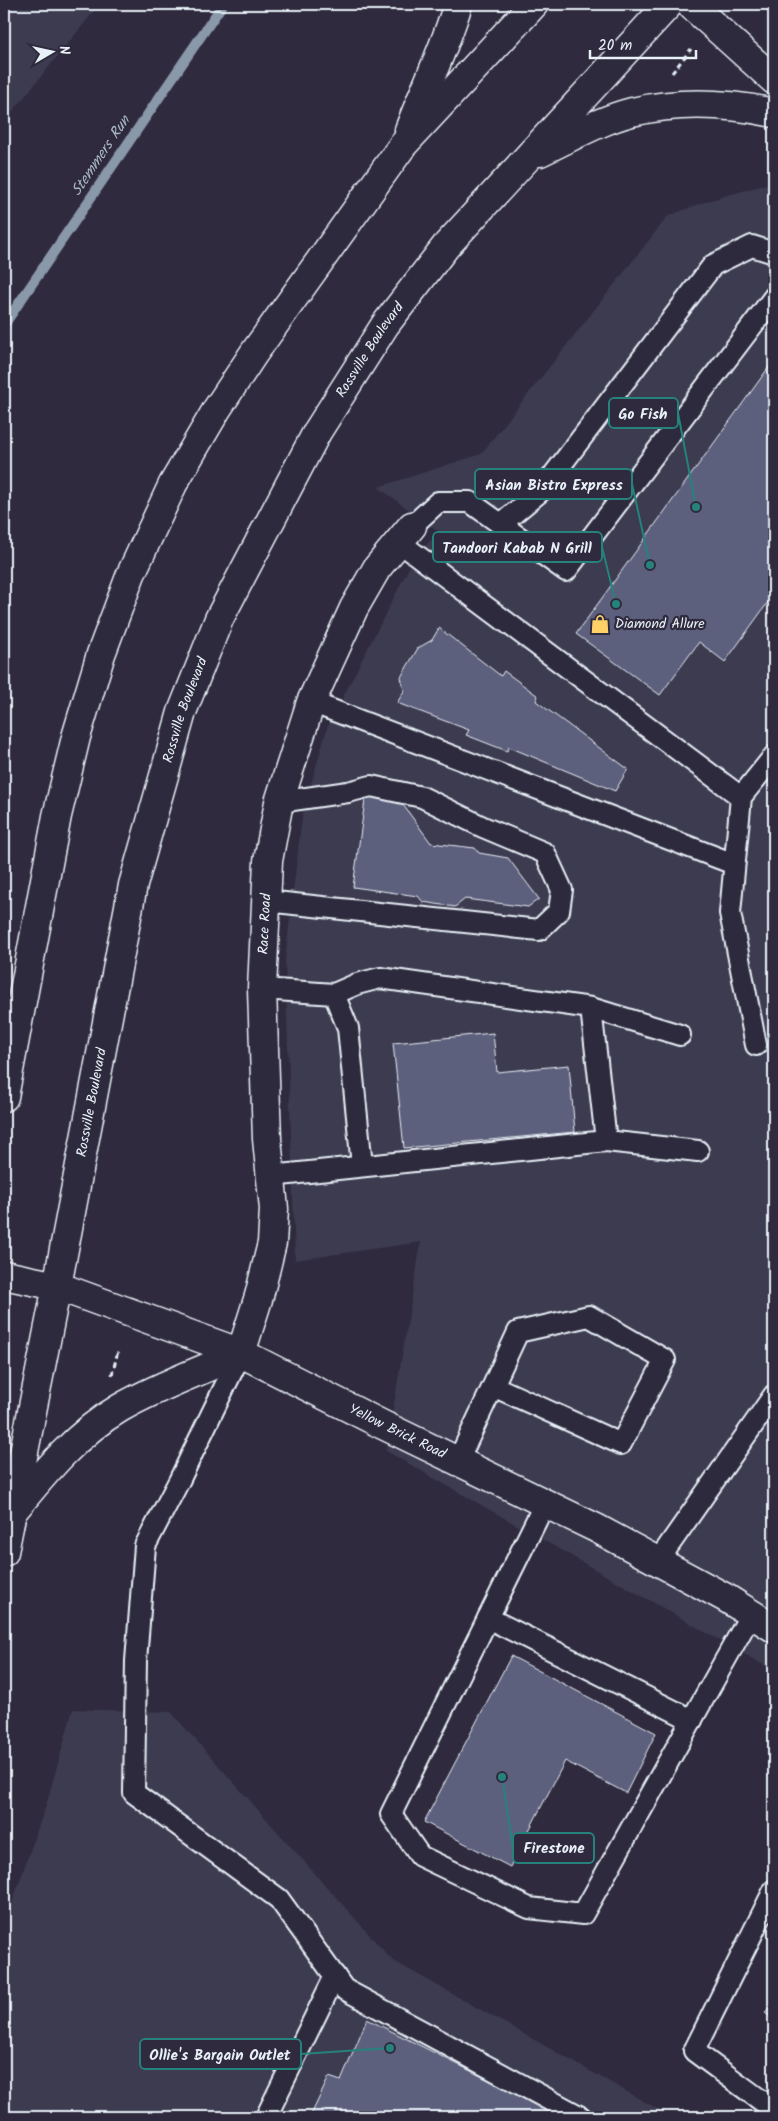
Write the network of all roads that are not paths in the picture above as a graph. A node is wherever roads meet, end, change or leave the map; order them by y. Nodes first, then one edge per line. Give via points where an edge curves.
1 (458, 4) edge
2 (534, 4) edge
3 (669, 4) edge
4 (690, 4) edge
5 (774, 80) edge
6 (774, 113) edge
7 (403, 145) junction
8 (530, 157) junction
9 (774, 253) edge
10 (774, 297) edge
11 (501, 524) junction
12 (406, 534) junction
13 (311, 702) junction
14 (774, 756) edge
15 (741, 797) junction
16 (279, 802) junction
17 (734, 864) junction
18 (266, 902) junction
19 (262, 989) junction
20 (334, 994) junction
21 (591, 1008) junction
22 (680, 1035) dead end
23 (756, 1045) dead end
24 (4, 1095) edge
25 (606, 1141) junction
26 (698, 1151) dead end
27 (362, 1166) junction
28 (271, 1176) junction
29 (4, 1275) edge
30 (57, 1286) junction
31 (241, 1353) junction
32 (494, 1386) junction
33 (774, 1395) edge
34 (458, 1462) junction
35 (545, 1503) junction
36 (11, 1513) junction
37 (4, 1552) edge
38 (658, 1561) junction
39 (751, 1614) junction
40 (488, 1618) junction
41 (774, 1628) edge
42 (692, 1720) junction
43 (774, 1890) edge
44 (334, 1976) junction
45 (774, 2110) edge
46 (266, 2117) edge
47 (581, 2117) edge

1 - 7 main road via 449,34
2 - 7 main road
3 - 8 main road, Rossville Boulevard
4 - 5 main road
6 - 8 main road via 709,104 632,112
7 - 24 main road via 217,409 173,484 131,574 101,654 76,737
8 - 30 main road, Rossville Boulevard via 446,246 385,325 317,432 219,619 182,712 132,885
9 - 11 lane via 752,246 713,265 542,490
10 - 11 lane via 566,571
11 - 12 lane via 470,502 438,502
12 - 13 main road, Race Road via 377,568 354,608
12 - 15 lane
13 - 16 main road, Race Road
13 - 17 lane
14 - 15 lane
15 - 17 lane
16 - 18 main road, Race Road via 268,861
16 - 18 lane via 371,786 422,797 545,853 562,890 558,911 540,930
17 - 23 lane via 730,913
18 - 19 main road, Race Road
19 - 20 lane
19 - 28 main road, Race Road
20 - 21 lane via 380,978
20 - 27 lane via 348,1028
21 - 22 lane
21 - 25 lane
25 - 26 lane
25 - 27 lane
27 - 28 lane
28 - 31 main road, Race Road via 274,1209 272,1243
29 - 30 main road, Yellow Brick Road
30 - 31 main road, Yellow Brick Road
30 - 36 main road, Rossville Boulevard
31 - 34 main road, Yellow Brick Road
31 - 36 main road via 120,1408 53,1462
31 - 44 lane via 145,1546 136,1660 134,1793 279,1899
32 - 32 lane via 518,1332 589,1316 664,1360 621,1444
32 - 34 lane
33 - 38 lane
34 - 35 main road, Yellow Brick Road
35 - 38 main road, Yellow Brick Road
35 - 40 lane
36 - 37 main road, Rossville Boulevard
38 - 39 main road, Yellow Brick Road
39 - 41 main road, Yellow Brick Road
39 - 42 lane
40 - 42 lane
40 - 42 lane via 391,1814 420,1856 529,1908 583,1914
43 - 45 lane via 694,2051
44 - 46 lane
44 - 47 lane via 344,1989

